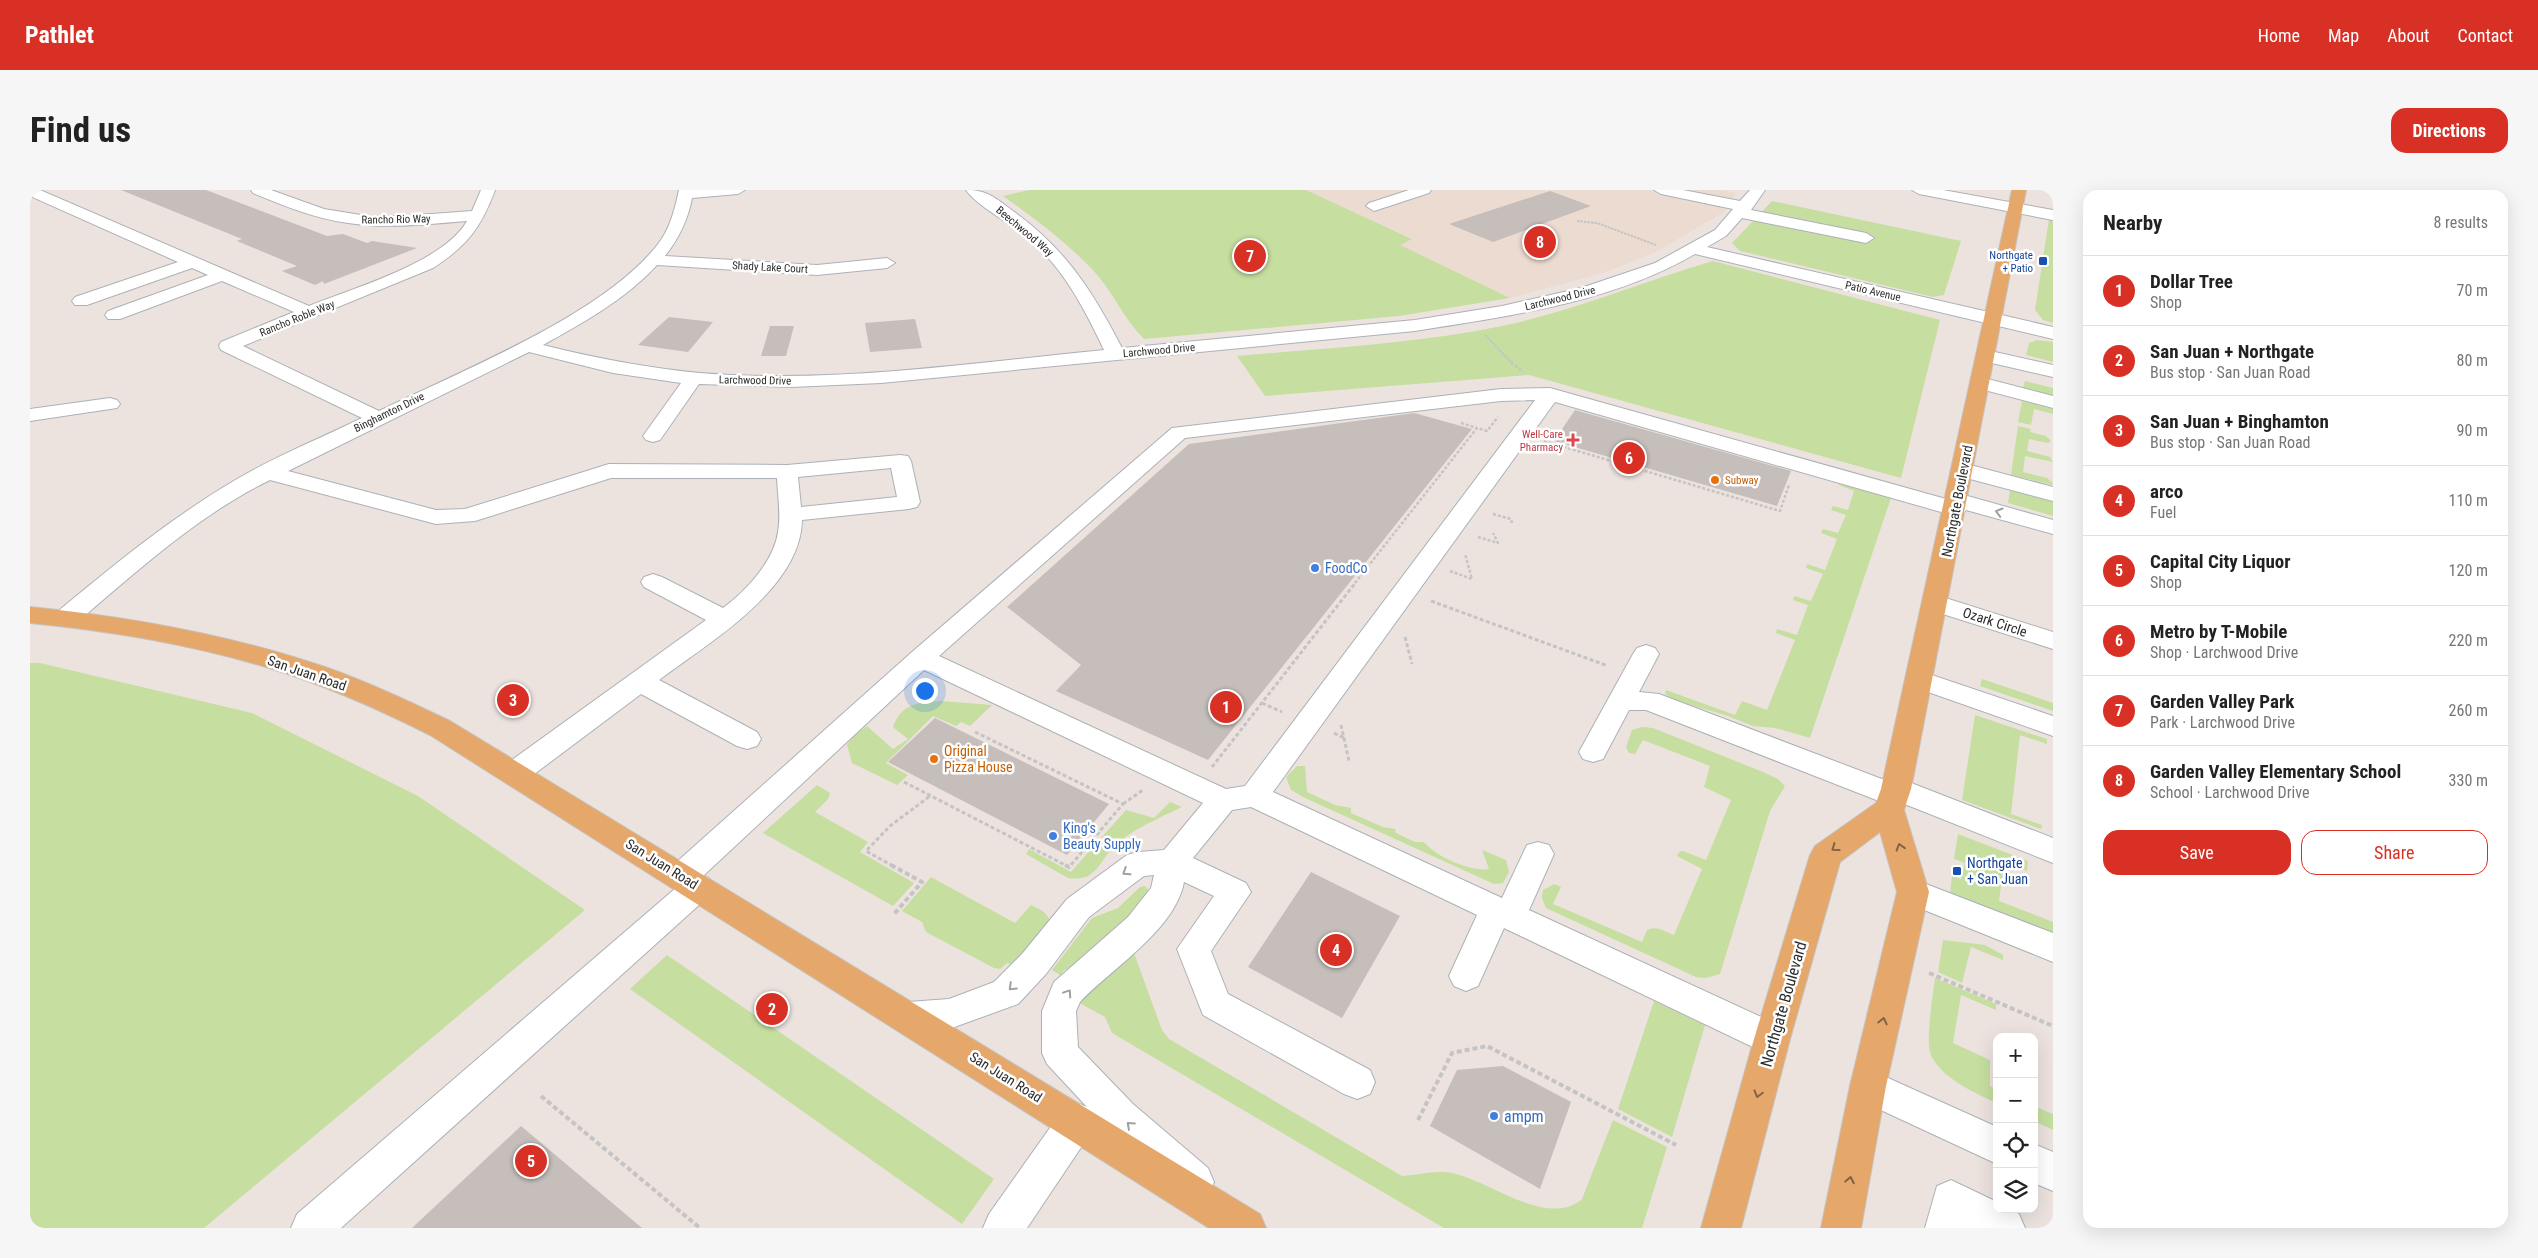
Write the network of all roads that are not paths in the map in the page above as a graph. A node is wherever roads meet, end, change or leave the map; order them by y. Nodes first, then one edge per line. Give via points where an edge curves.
1 (258, 190) edge
2 (488, 190) edge
3 (738, 190) edge
4 (973, 190) edge
5 (1424, 190) edge
6 (1661, 190) edge
7 (1758, 190) edge
8 (1919, 190) edge
9 (30, 191) edge
10 (686, 192) edge
11 (2017, 199) edge
12 (1374, 206) dead end
13 (1744, 210) junction
14 (478, 215) junction
15 (2053, 215) edge
16 (1866, 238) dead end
17 (1694, 249) junction
18 (652, 260) junction
19 (193, 262) junction
20 (887, 263) dead end
21 (223, 275) junction
22 (81, 301) dead end
23 (310, 313) junction
24 (114, 316) dead end
25 (1993, 319) junction
26 (2053, 333) edge
27 (527, 346) junction
28 (1116, 354) junction
29 (1986, 356) junction
30 (2053, 371) edge
31 (694, 378) junction
32 (1980, 383) junction
33 (1550, 394) junction
34 (2053, 402) edge
35 (110, 404) dead end
36 (30, 415) edge
37 (378, 418) junction
38 (653, 436) dead end
39 (1963, 470) junction
40 (267, 472) junction
41 (787, 472) junction
42 (2053, 494) edge
43 (1956, 504) junction
44 (789, 515) junction
45 (2053, 527) edge
46 (653, 582) dead end
47 (1936, 604) junction
48 (30, 615) edge
49 (66, 618) junction
50 (724, 619) junction
51 (2053, 641) edge
52 (1646, 654) dead end
53 (921, 658) junction
54 (1920, 680) junction
55 (639, 681) junction
56 (1621, 701) junction
57 (2053, 726) edge
58 (747, 740) dead end
59 (1593, 752) dead end
60 (515, 773) junction
61 (1254, 796) junction
62 (1893, 798) junction
63 (1223, 800) junction
64 (2053, 851) edge
65 (1538, 854) dead end
66 (1172, 862) junction
67 (690, 882) junction
68 (1913, 892) junction
69 (1503, 912) junction
70 (2047, 946) edge
71 (1466, 976) dead end
72 (908, 1016) junction
73 (1772, 1039) junction
74 (1358, 1082) dead end
75 (1868, 1086) junction
76 (1077, 1121) junction
77 (1993, 1144) edge
78 (2038, 1165) edge
79 (2053, 1172) edge
80 (318, 1226) edge
81 (1003, 1228) edge
82 (1245, 1228) edge
83 (1721, 1228) edge
84 (1841, 1228) edge
85 (1945, 1228) edge
86 (2006, 1228) edge

1 - 14 street, Rancho Rio Way via 321,213 348,219 396,221
2 - 14 street, Rancho Roble Way
3 - 10 street
4 - 28 street, Beechwood Way via 1020,224 1061,262 1082,289
5 - 12 street
6 - 13 street
7 - 13 street, Larchwood Drive
8 - 11 street
9 - 19 street
10 - 18 street, Binghamton Drive via 680,220
11 - 15 street
11 - 25 main road, Northgate Boulevard
13 - 16 street
13 - 17 street, Larchwood Drive via 1724,229
14 - 23 street, Rancho Roble Way via 460,242 427,264
17 - 25 street, Patio Avenue
17 - 28 street, Larchwood Drive via 1647,272 1603,287 1531,307 1471,318
18 - 20 street, Shady Lake Court via 817,270
18 - 27 street, Binghamton Drive via 607,298 572,322
19 - 21 street
19 - 22 street
21 - 23 street
21 - 24 street
23 - 37 street, Rancho Roble Way via 228,346
25 - 26 street, Patio Avenue
25 - 29 main road, Northgate Boulevard
27 - 31 street, Larchwood Drive via 597,364
27 - 37 street, Binghamton Drive
28 - 31 street, Larchwood Drive via 839,380
29 - 30 street
29 - 32 main road, Northgate Boulevard
31 - 38 street
32 - 34 street
32 - 39 main road, Northgate Boulevard
33 - 43 street
33 - 53 street via 1179,432
33 - 61 street
35 - 36 street
37 - 40 street, Binghamton Drive
39 - 42 street
39 - 43 main road, Northgate Boulevard
40 - 41 street via 448,518 466,516 609,471
40 - 49 street, Binghamton Drive via 186,521
41 - 44 street
41 - 44 street via 900,461 909,502
45 -> 43 street
43 - 47 main road, Northgate Boulevard
44 - 50 street via 789,538 781,556 757,590
46 - 50 street
47 - 51 street, Ozark Circle
47 - 54 main road, Northgate Boulevard
48 - 49 main road, San Juan Road
49 - 60 main road, San Juan Road via 203,641 291,665 358,690 440,728
50 - 55 street
52 - 56 street
53 - 63 street
53 - 67 street
54 - 57 street
54 - 62 main road, Northgate Boulevard
55 - 58 street
55 - 60 street
56 - 59 street
56 - 62 street via 1640,714
60 - 67 main road, San Juan Road
61 - 63 street
61 - 69 street
62 - 64 street
68 -> 62 main road, Northgate Boulevard
62 -> 73 main road, Northgate Boulevard via 1826,855
63 - 66 street
65 - 69 street
66 -> 72 street via 1138,864 1105,886 1078,908 1034,964 1006,993 949,1014
66 - 74 street via 1235,892 1194,949 1215,1004
82 -> 66 street via 1120,1116 1060,1053 1059,1011 1066,993 1140,927 1166,892
67 - 72 main road, San Juan Road
67 - 80 street
68 - 70 street
75 -> 68 main road, Northgate Boulevard
69 - 71 street
69 - 73 street
72 - 76 main road, San Juan Road
73 -> 83 main road, Northgate Boulevard
75 - 77 street
84 -> 75 main road, Northgate Boulevard
76 - 81 street
76 - 82 main road, San Juan Road
78 - 79 street
85 - 86 street via 1951,1200

